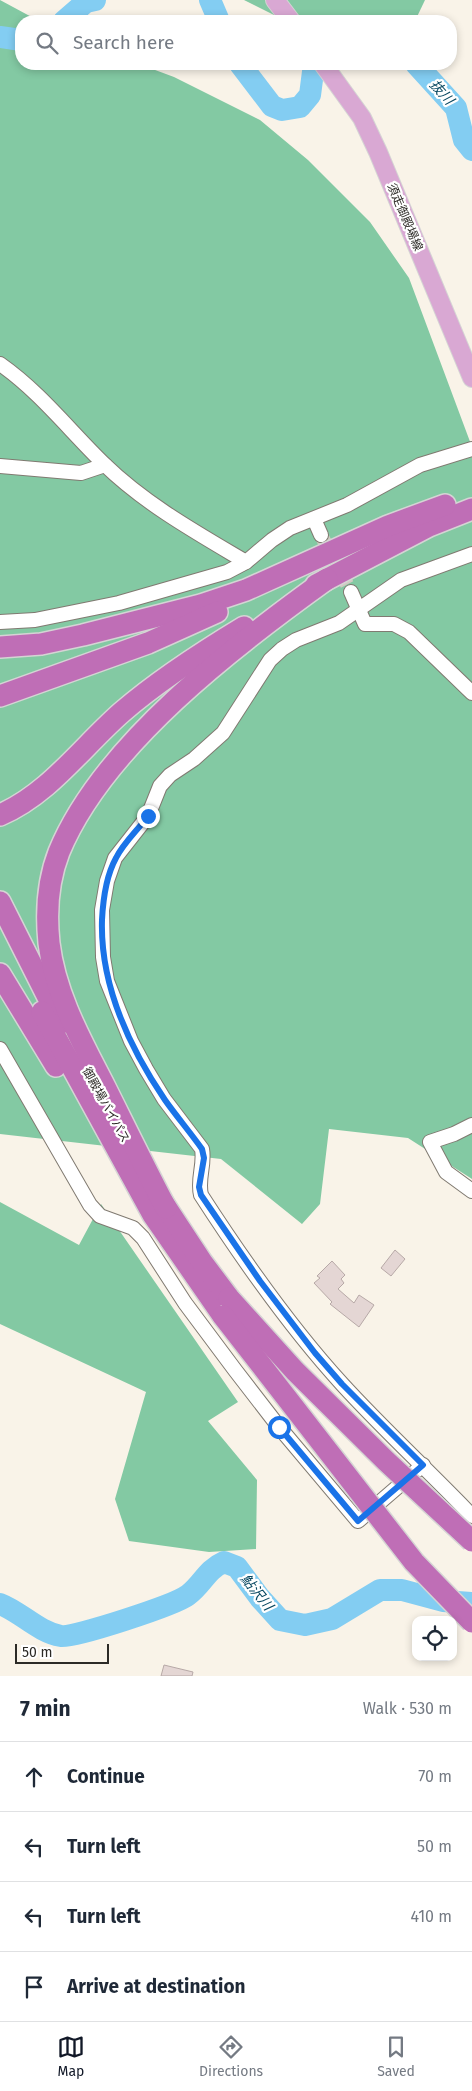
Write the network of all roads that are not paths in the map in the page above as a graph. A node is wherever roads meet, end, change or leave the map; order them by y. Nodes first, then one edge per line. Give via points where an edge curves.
1 (275, 0) edge
2 (286, 15) edge
3 (329, 70) edge
4 (0, 364) edge
5 (472, 378) edge
6 (472, 449) edge
7 (105, 465) junction
8 (0, 466) edge
9 (472, 495) edge
10 (472, 509) edge
11 (425, 513) junction
12 (314, 519) junction
13 (322, 535) tunnel mouth
14 (472, 554) edge
15 (246, 562) junction
16 (327, 579) junction
17 (351, 592) tunnel mouth
18 (359, 610) junction
19 (0, 622) edge
20 (0, 647) edge
21 (472, 693) edge
22 (0, 696) edge
23 (0, 815) edge
24 (0, 902) edge
25 (0, 926) edge
26 (0, 974) edge
27 (0, 1049) edge
28 (472, 1125) edge
29 (472, 1191) edge
30 (159, 1212) junction
31 (226, 1307) junction
32 (423, 1465) junction
33 (472, 1516) edge
34 (472, 1541) edge
35 (472, 1622) edge

1 - 2 main road
3 - 5 main road, 須走御殿場線 via 362,118 378,152
4 - 7 street via 55,411
6 - 12 street via 420,465 347,505
7 - 8 street via 81,473
7 - 15 street via 151,501
9 - 11 highway
10 - 16 highway via 429,526
11 - 20 highway via 388,526 246,590 202,605 41,644
11 - 22 highway via 148,643
12 - 13 street
12 - 15 street via 290,528
14 - 18 street via 401,580
15 - 19 street via 227,572 119,603 35,620
16 - 23 highway via 235,632 161,682 122,712 37,794
16 - 30 highway via 245,640 138,739 88,800 70,827 58,854 47,914 49,945 57,978 79,1037
17 - 18 street
18 - 21 street via 365,624 394,624 409,632
18 - 32 street via 339,623 282,649 270,660 223,733 160,786 148,816 116,858 107,881 102,910 103,957 107,981 131,1041 164,1099 202,1149 201,1195 315,1353
24 - 30 highway, 御殿場バイパス
25 - 30 highway, 御殿場バイパス via 60,1047
26 - 30 highway via 47,1052
27 - 32 street via 90,1205 100,1216 133,1228 144,1238 185,1303 235,1370 358,1521
28 - 29 street via 430,1142 446,1172
30 - 31 highway, 御殿場バイパス via 202,1262
31 - 34 highway, bridge
31 - 35 highway, bridge via 414,1562
32 - 33 street

